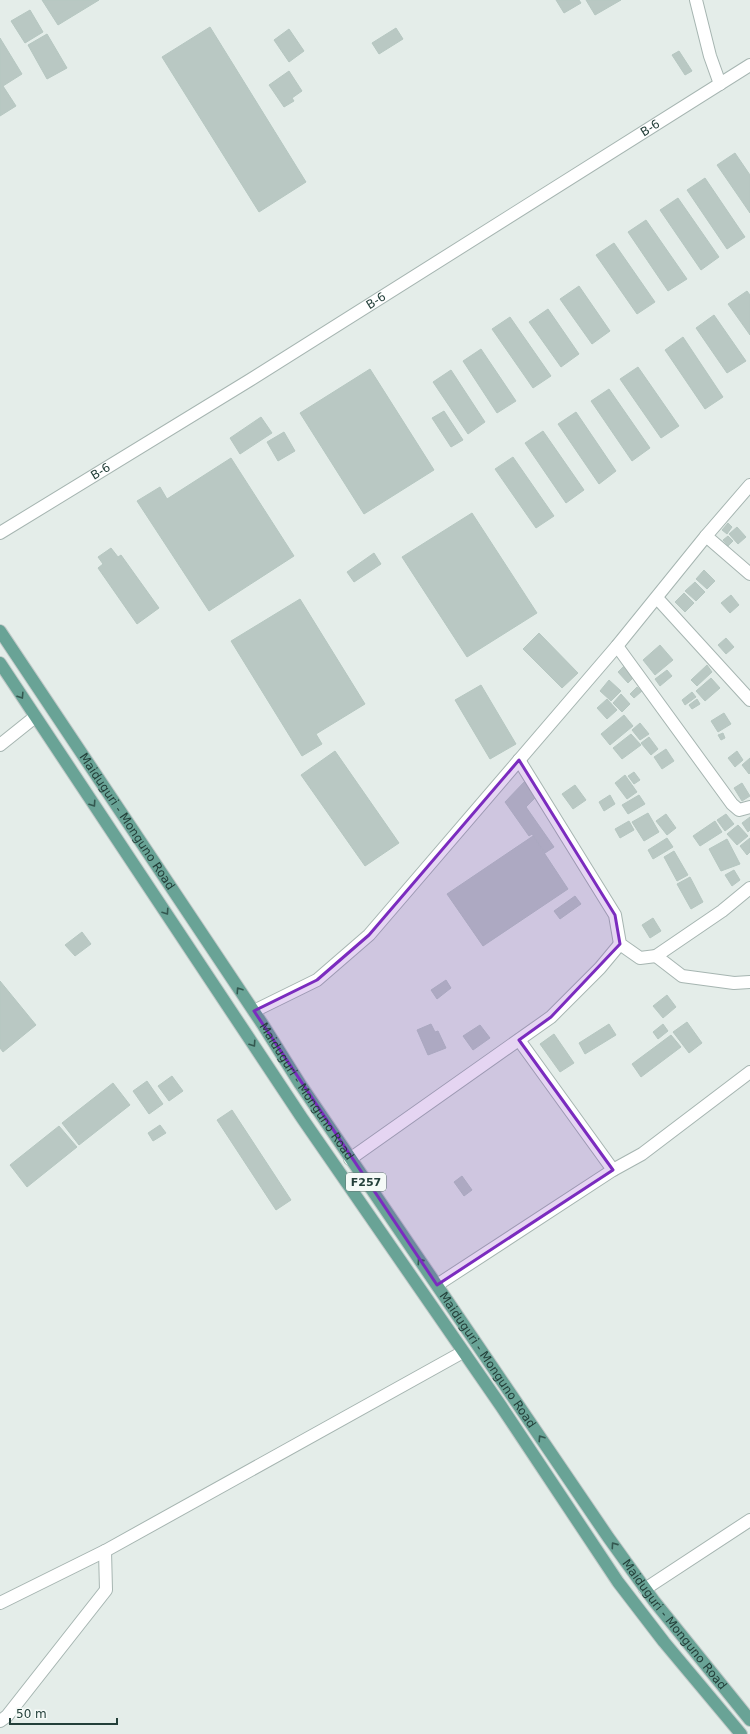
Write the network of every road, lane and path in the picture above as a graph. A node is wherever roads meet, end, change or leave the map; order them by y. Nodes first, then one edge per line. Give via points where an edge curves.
1 (696, 0) edge
2 (750, 65) edge
3 (720, 84) junction
4 (750, 486) edge
5 (0, 533) edge
6 (706, 536) junction
7 (750, 574) edge
8 (657, 598) junction
9 (0, 631) edge
10 (617, 646) junction
11 (0, 663) edge
12 (750, 700) edge
13 (35, 717) junction
14 (0, 745) edge
15 (519, 760) junction
16 (750, 807) edge
17 (750, 888) edge
18 (620, 944) junction
19 (656, 956) junction
20 (750, 982) edge
21 (254, 1012) junction
22 (519, 1040) junction
23 (750, 1072) edge
24 (350, 1159) junction
25 (613, 1170) junction
26 (437, 1285) junction
27 (463, 1352) junction
28 (750, 1520) edge
29 (105, 1551) junction
30 (645, 1589) junction
31 (0, 1603) edge
32 (750, 1720) edge
33 (0, 1721) edge
34 (741, 1734) edge

1 - 3 street
2 - 3 street, B-6
3 - 5 street, B-6 via 250,380
4 - 6 street
6 - 7 street
6 - 8 street
8 - 10 street
8 - 12 street
21 -> 9 main road, Maiduguri - Monguno Road / F257
10 - 15 street
10 - 16 street via 732,804 738,810
11 -> 13 main road, Maiduguri - Monguno Road / F257
13 - 14 street
13 -> 27 main road, Maiduguri - Monguno Road / F257 via 302,1118
15 - 18 street via 615,915
15 - 21 street via 369,935 317,980
17 - 19 street via 722,911
18 - 19 street via 640,958
18 - 22 street via 551,1017
19 - 20 street via 682,976 734,983
21 - 24 main road, Maiduguri - Monguno Road / F257
22 - 24 street
22 - 25 street
23 - 25 street via 642,1154
26 -> 24 main road, Maiduguri - Monguno Road / F257
25 - 26 street
30 -> 26 main road, Maiduguri - Monguno Road / F257
27 - 29 street
27 - 34 main road, Maiduguri - Monguno Road / F257 via 618,1582
28 - 30 street
29 - 31 street
29 - 33 street via 106,1590 7,1716
30 - 32 main road, Maiduguri - Monguno Road / F257

